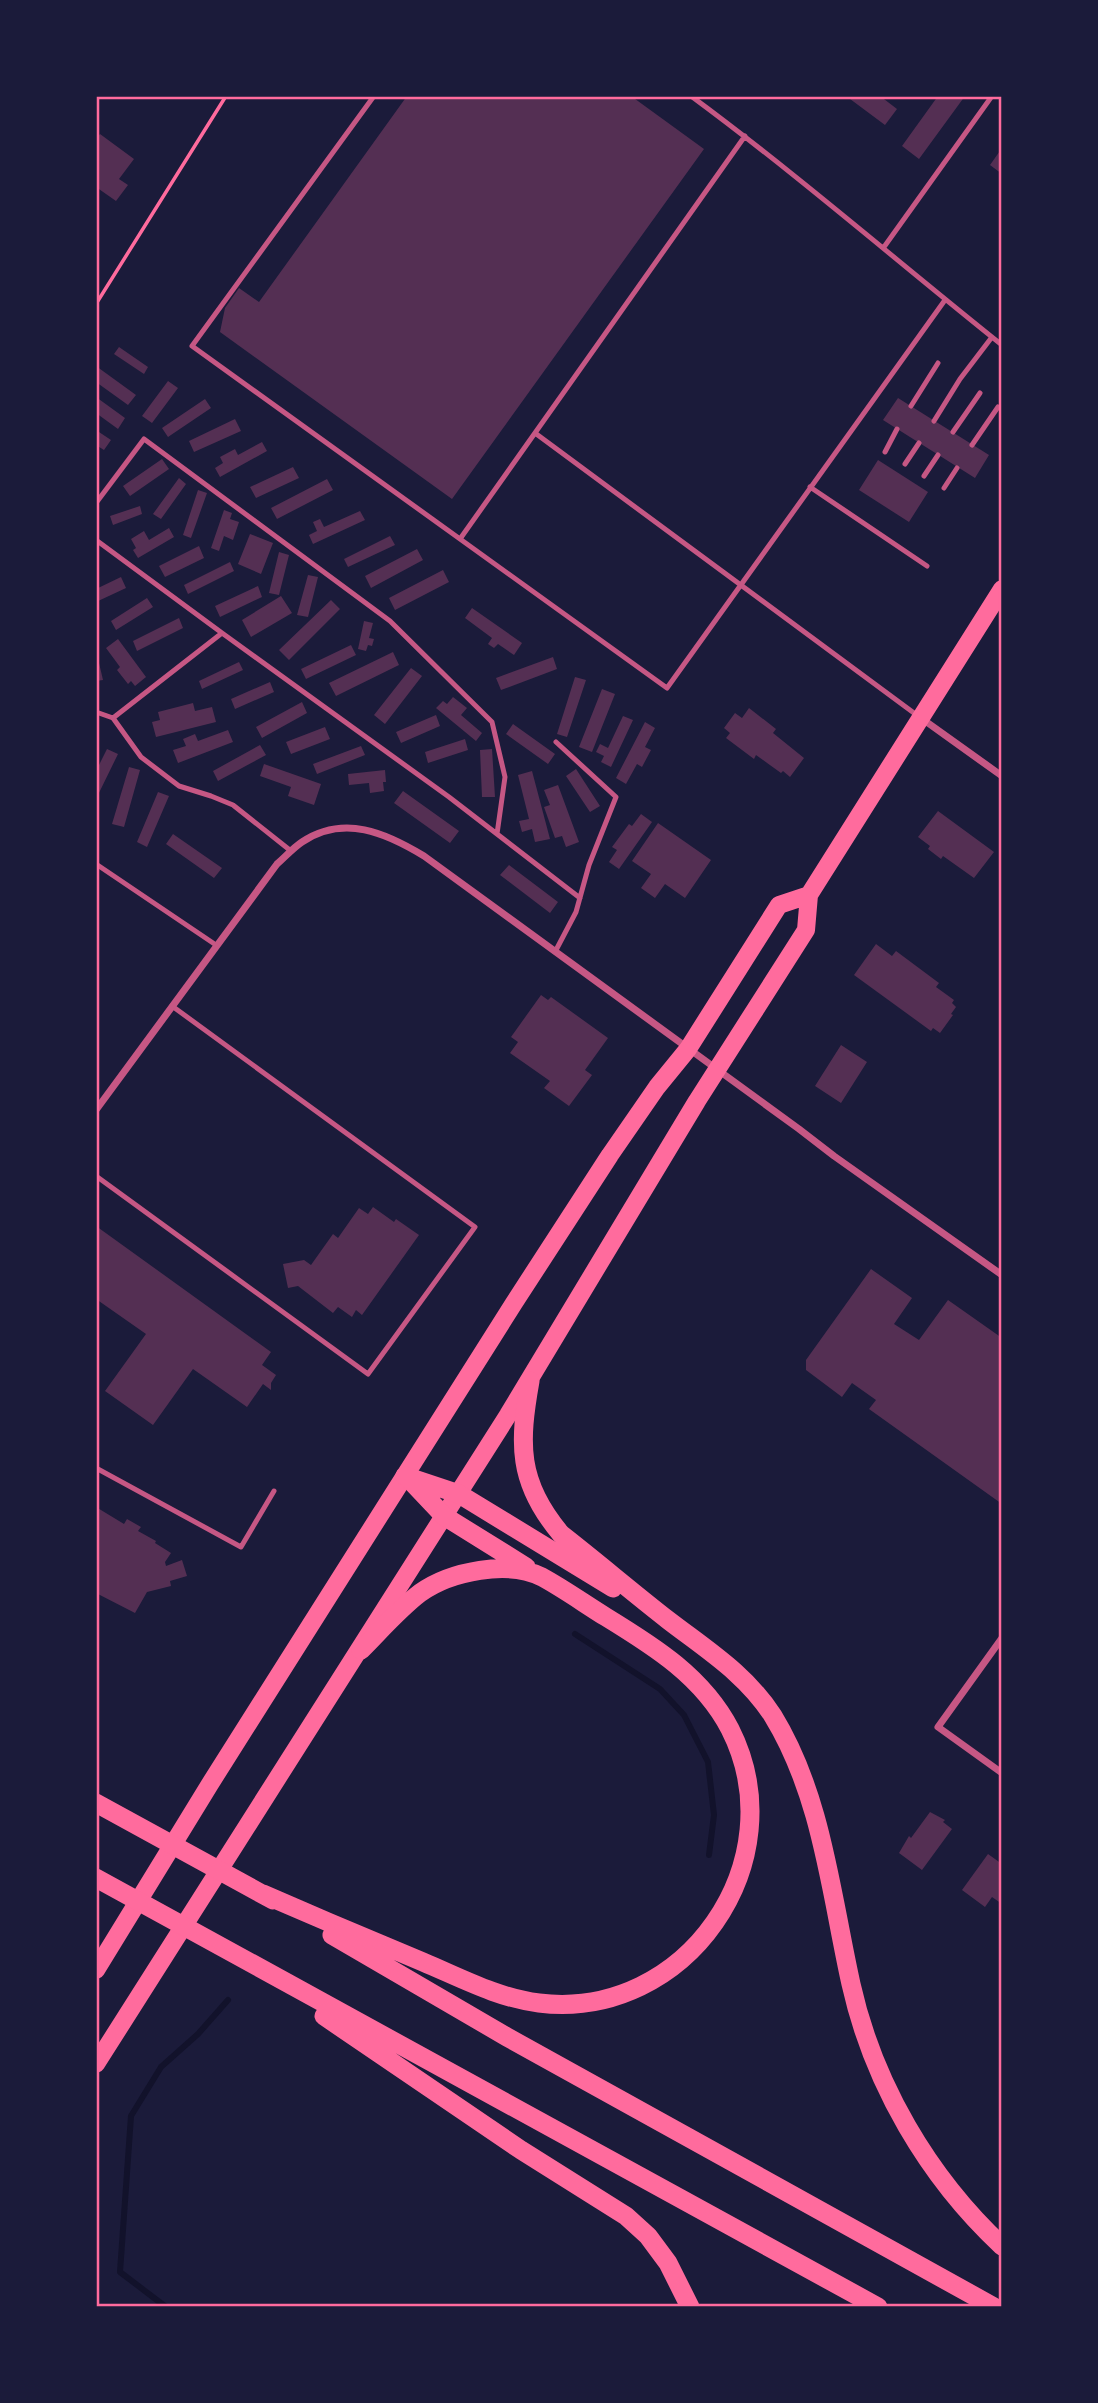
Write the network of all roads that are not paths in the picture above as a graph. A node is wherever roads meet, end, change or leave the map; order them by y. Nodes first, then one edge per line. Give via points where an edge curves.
1 (374, 96) edge
2 (691, 96) edge
3 (992, 96) edge
4 (745, 136) junction
5 (884, 247) junction
6 (945, 300) junction
7 (992, 337) junction
8 (1002, 345) edge
9 (938, 363) dead end
10 (980, 393) dead end
11 (911, 406) dead end
12 (998, 407) dead end
13 (934, 421) dead end
14 (897, 429) dead end
15 (535, 432) junction
16 (953, 432) dead end
17 (919, 443) dead end
18 (972, 445) dead end
19 (885, 452) dead end
20 (938, 455) dead end
21 (905, 464) dead end
22 (957, 468) dead end
23 (923, 475) dead end
24 (810, 487) junction
25 (944, 488) dead end
26 (96, 503) edge
27 (460, 539) junction
28 (96, 540) edge
29 (927, 566) dead end
30 (741, 583) junction
31 (1002, 589) edge
32 (222, 633) junction
33 (1002, 710) edge
34 (96, 712) edge
35 (113, 718) junction
36 (920, 718) junction
37 (1002, 733) edge
38 (556, 742) dead end
39 (1002, 776) edge
40 (497, 834) junction
41 (291, 851) junction
42 (96, 864) edge
43 (808, 895) junction
44 (580, 898) junction
45 (216, 945) junction
46 (555, 952) junction
47 (172, 1006) junction
48 (688, 1049) junction
49 (711, 1065) junction
50 (96, 1110) edge
51 (96, 1176) edge
52 (1002, 1275) edge
53 (530, 1381) junction
54 (96, 1468) edge
55 (405, 1476) junction
56 (274, 1491) dead end
57 (458, 1494) junction
58 (444, 1516) junction
59 (541, 1576) junction
60 (670, 1621) junction
61 (1002, 1638) edge
62 (361, 1650) junction
63 (1002, 1773) edge
64 (96, 1803) edge
65 (98, 1878) edge
66 (263, 1894) junction
67 (227, 1950) junction
68 (96, 1970) edge
69 (96, 2064) edge
70 (1002, 2246) edge
71 (690, 2307) edge
72 (878, 2307) edge
73 (994, 2307) edge

1 - 27 lane via 192,346
2 - 4 lane
3 - 5 lane
4 - 5 lane
4 - 15 lane
5 - 6 lane
6 - 7 lane
6 - 24 lane
7 - 8 lane
7 - 13 lane
9 - 11 lane
10 - 16 lane
12 - 18 lane
14 - 19 lane
15 - 27 lane
15 - 30 lane
17 - 21 lane
20 - 23 lane
22 - 25 lane
24 - 29 lane
24 - 30 lane
26 - 40 lane via 144,439 390,621 492,722 505,777
27 - 30 lane via 667,688
28 - 32 lane
30 - 36 lane
31 - 36 main road
32 - 35 lane
32 - 40 lane
33 - 37 lane
34 - 35 lane
35 - 41 lane via 141,757 179,786 233,806
36 - 39 street
36 - 43 main road
38 - 44 lane via 616,797
40 - 44 lane
41 - 45 street
41 - 46 street via 302,841 335,830 358,828 380,833 424,856
42 - 45 lane
43 - 48 main road via 779,905
43 - 49 main road via 806,930
44 - 46 lane
45 - 47 street
46 - 48 street
47 - 50 street
47 - 51 lane via 475,1227 368,1374
48 - 49 street
48 - 55 main road via 581,1199
49 - 52 street
49 - 53 main road
53 - 57 main road
53 - 60 highway via 522,1424 523,1457 542,1506 561,1534
54 - 56 lane via 241,1547
55 - 57 highway
55 - 58 highway
55 - 68 main road
57 - 58 main road
57 - 60 highway
58 - 59 highway
58 - 62 main road
59 - 62 highway via 507,1567 453,1578 421,1592
59 - 66 highway via 686,1672 716,1704 736,1743 750,1796 746,1858 728,1901 698,1945 671,1968 622,1993 570,2003 539,2003 480,1987
60 - 70 highway via 727,1663 762,1700 782,1733 819,1832 851,1985 872,2052 922,2152
61 - 63 street via 938,1727
62 - 69 main road
64 - 66 highway
65 - 67 highway
66 - 73 highway via 507,2037
67 - 71 highway via 626,2216 668,2263
67 - 72 highway

